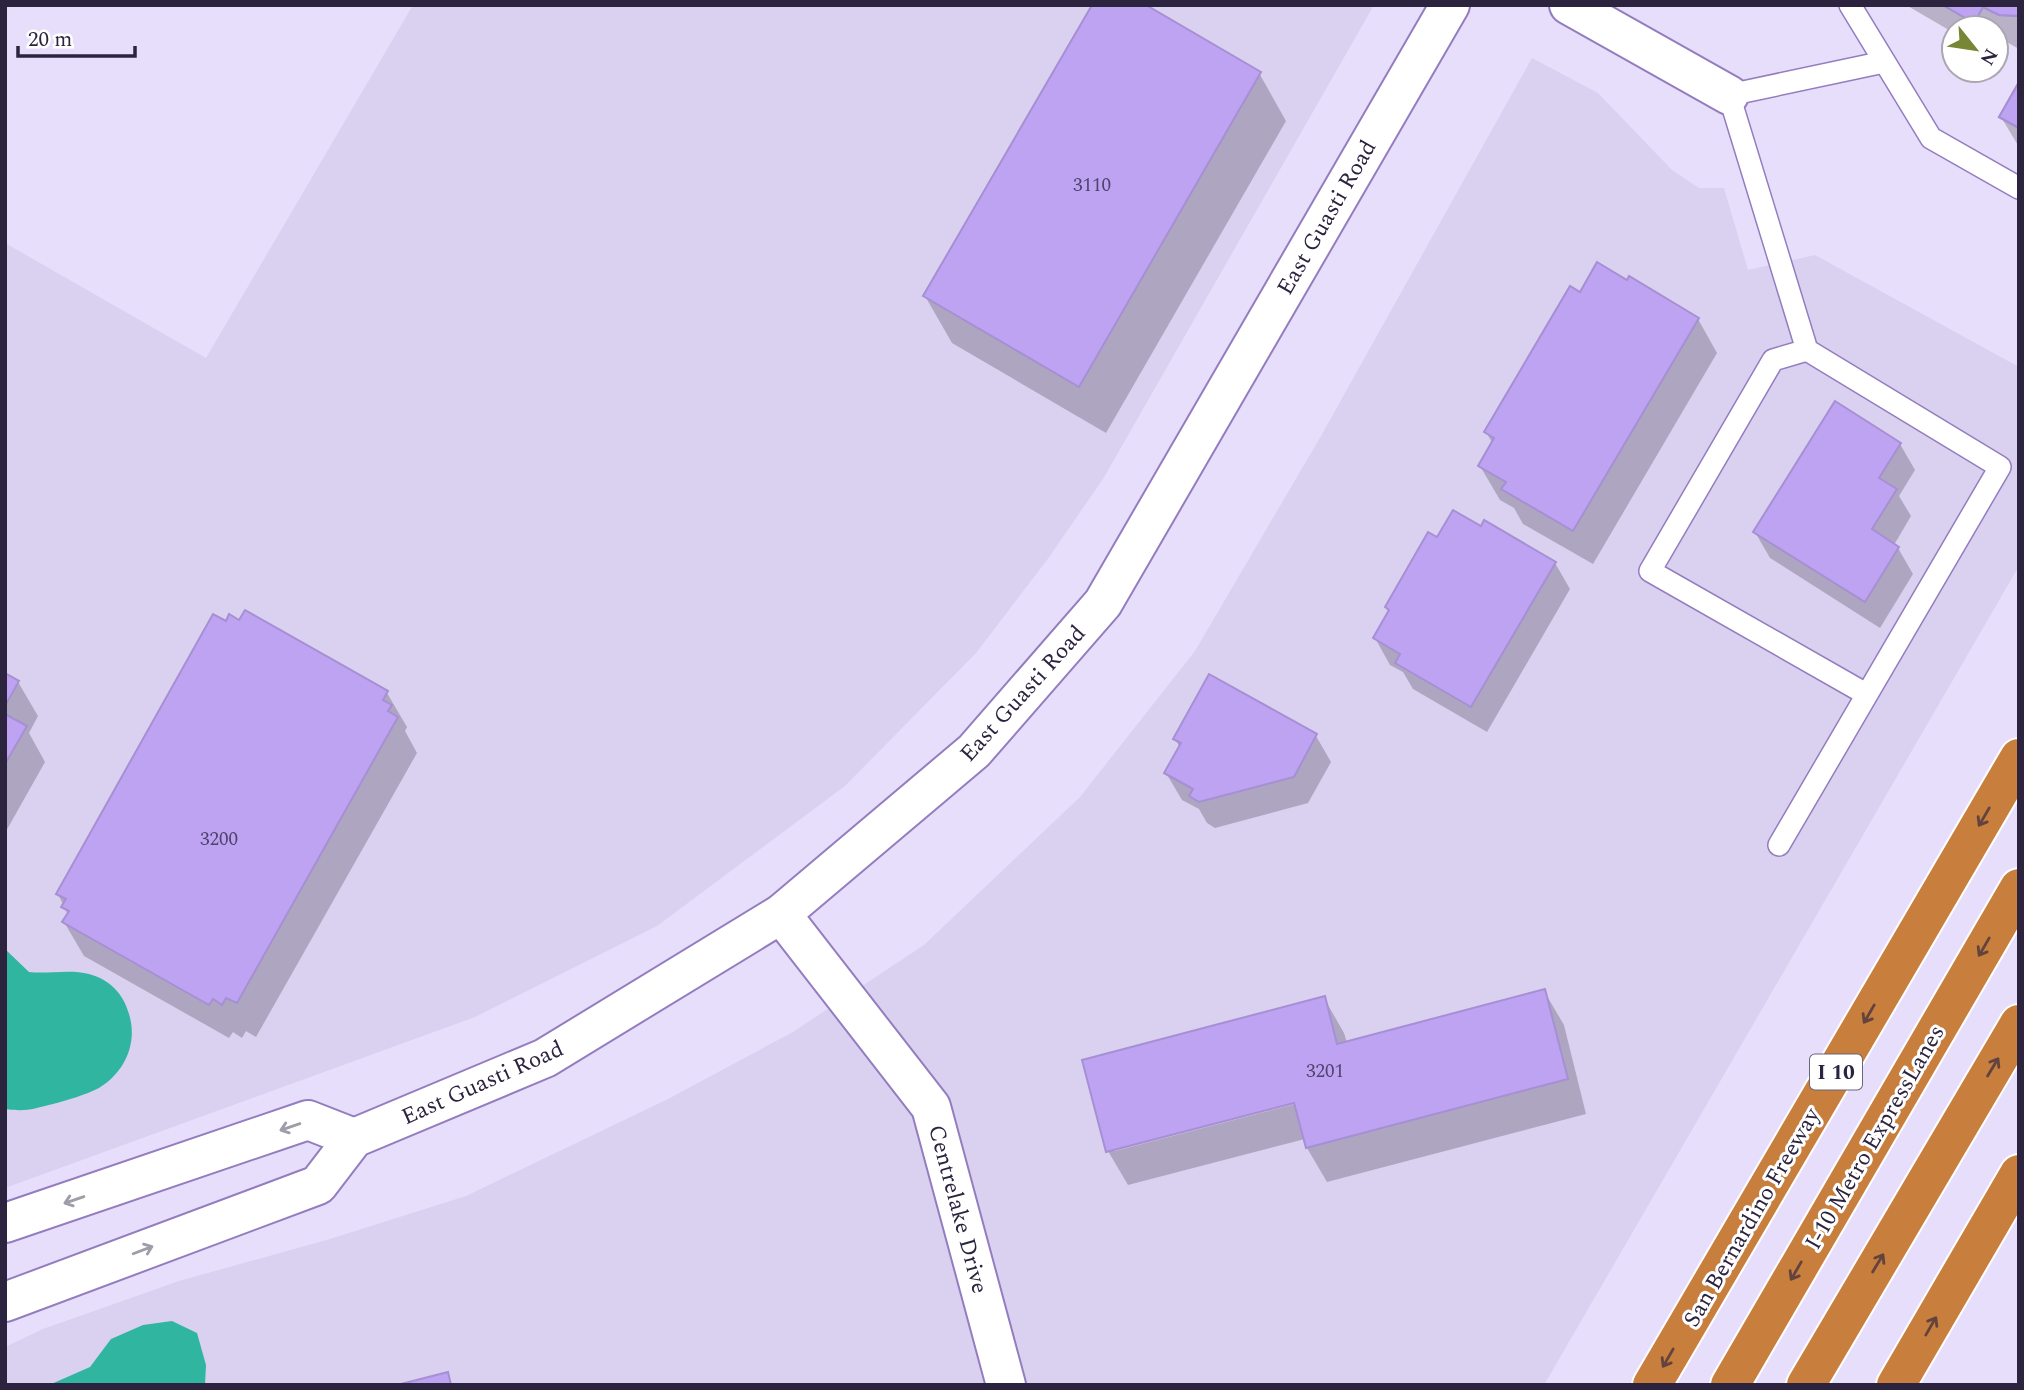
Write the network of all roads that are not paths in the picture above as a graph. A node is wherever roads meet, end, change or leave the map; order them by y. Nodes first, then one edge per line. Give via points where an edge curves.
1 (1450, 5) edge
2 (1569, 5) edge
3 (1850, 5) edge
4 (1884, 62) junction
5 (1729, 96) junction
6 (2019, 188) edge
7 (1807, 350) junction
8 (1866, 694) junction
9 (2019, 758) edge
10 (1779, 845) dead end
11 (2019, 888) edge
12 (781, 914) junction
13 (2019, 1024) edge
14 (354, 1138) junction
15 (2019, 1174) edge
16 (5, 1223) edge
17 (5, 1302) edge
18 (1006, 1385) edge
19 (1652, 1385) edge
20 (1730, 1385) edge
21 (1806, 1385) edge
22 (1896, 1385) edge

1 - 12 main road, East Guasti Road via 1102,603 974,751
2 - 5 main road
3 - 4 lane
4 - 5 lane
4 - 6 lane via 1931,138
5 - 7 lane
7 - 8 lane via 2000,467
7 - 8 lane via 1773,360 1650,571
8 - 10 lane
9 -> 19 highway, San Bernardino Freeway / I 10
11 -> 20 highway, I-10 Metro ExpressLanes
12 - 14 main road, East Guasti Road via 545,1058
12 - 18 main road, Centrelake Drive via 931,1107
21 -> 13 highway
14 -> 16 main road via 308,1120
17 -> 14 main road, East Guasti Road via 317,1185
22 -> 15 highway

